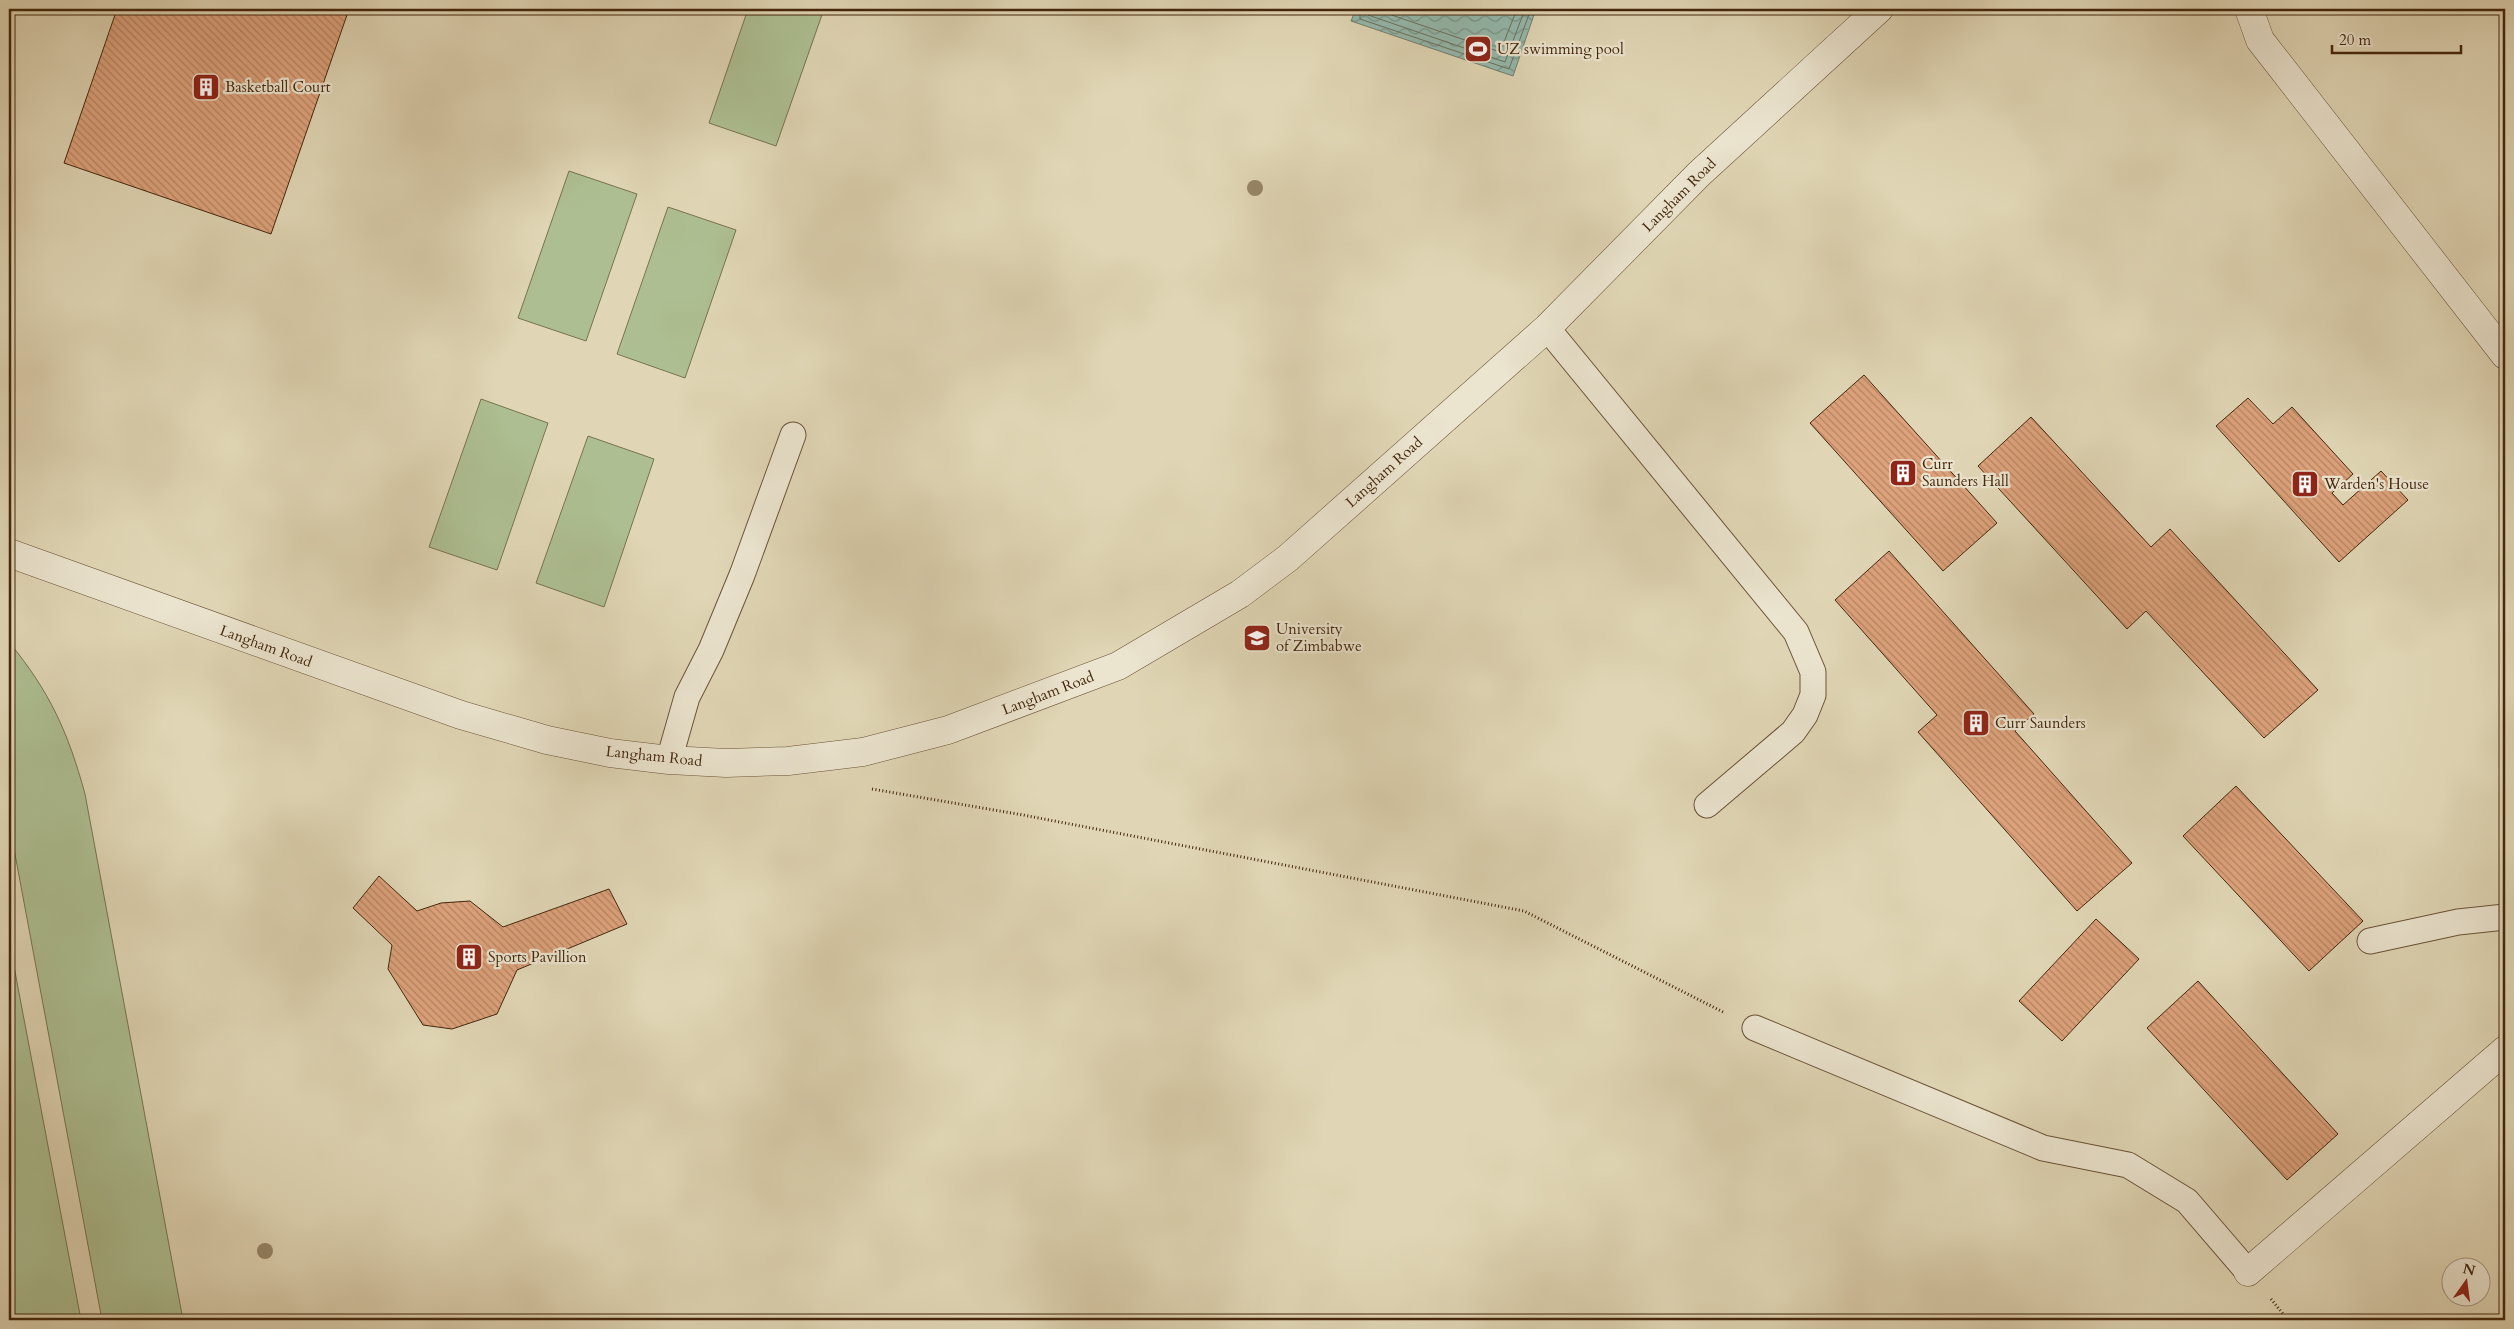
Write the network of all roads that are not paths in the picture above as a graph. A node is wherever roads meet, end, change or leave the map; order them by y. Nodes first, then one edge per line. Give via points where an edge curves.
1 (1879, 9) edge
2 (2249, 9) edge
3 (1548, 328) junction
4 (2505, 355) edge
5 (793, 435) dead end
6 (9, 553) edge
7 (669, 760) junction
8 (1707, 805) dead end
9 (2505, 917) edge
10 (2370, 941) dead end
11 (1755, 1028) road end
12 (2505, 1050) edge
13 (2248, 1272) joint

1 - 3 street, Langham Road via 1699,174
2 - 4 street via 2260,40
3 - 7 street, Langham Road via 1288,558 1240,594 1118,666 948,730 863,752 788,761 726,763
3 - 8 lane via 1796,632 1813,672 1813,694 1806,715 1793,732
5 - 7 lane via 742,575 711,650 687,697
6 - 7 street, Langham Road via 461,715 547,740 610,753
9 - 10 lane via 2458,922
11 - 13 lane via 2043,1148 2128,1165 2187,1201
12 - 13 street

